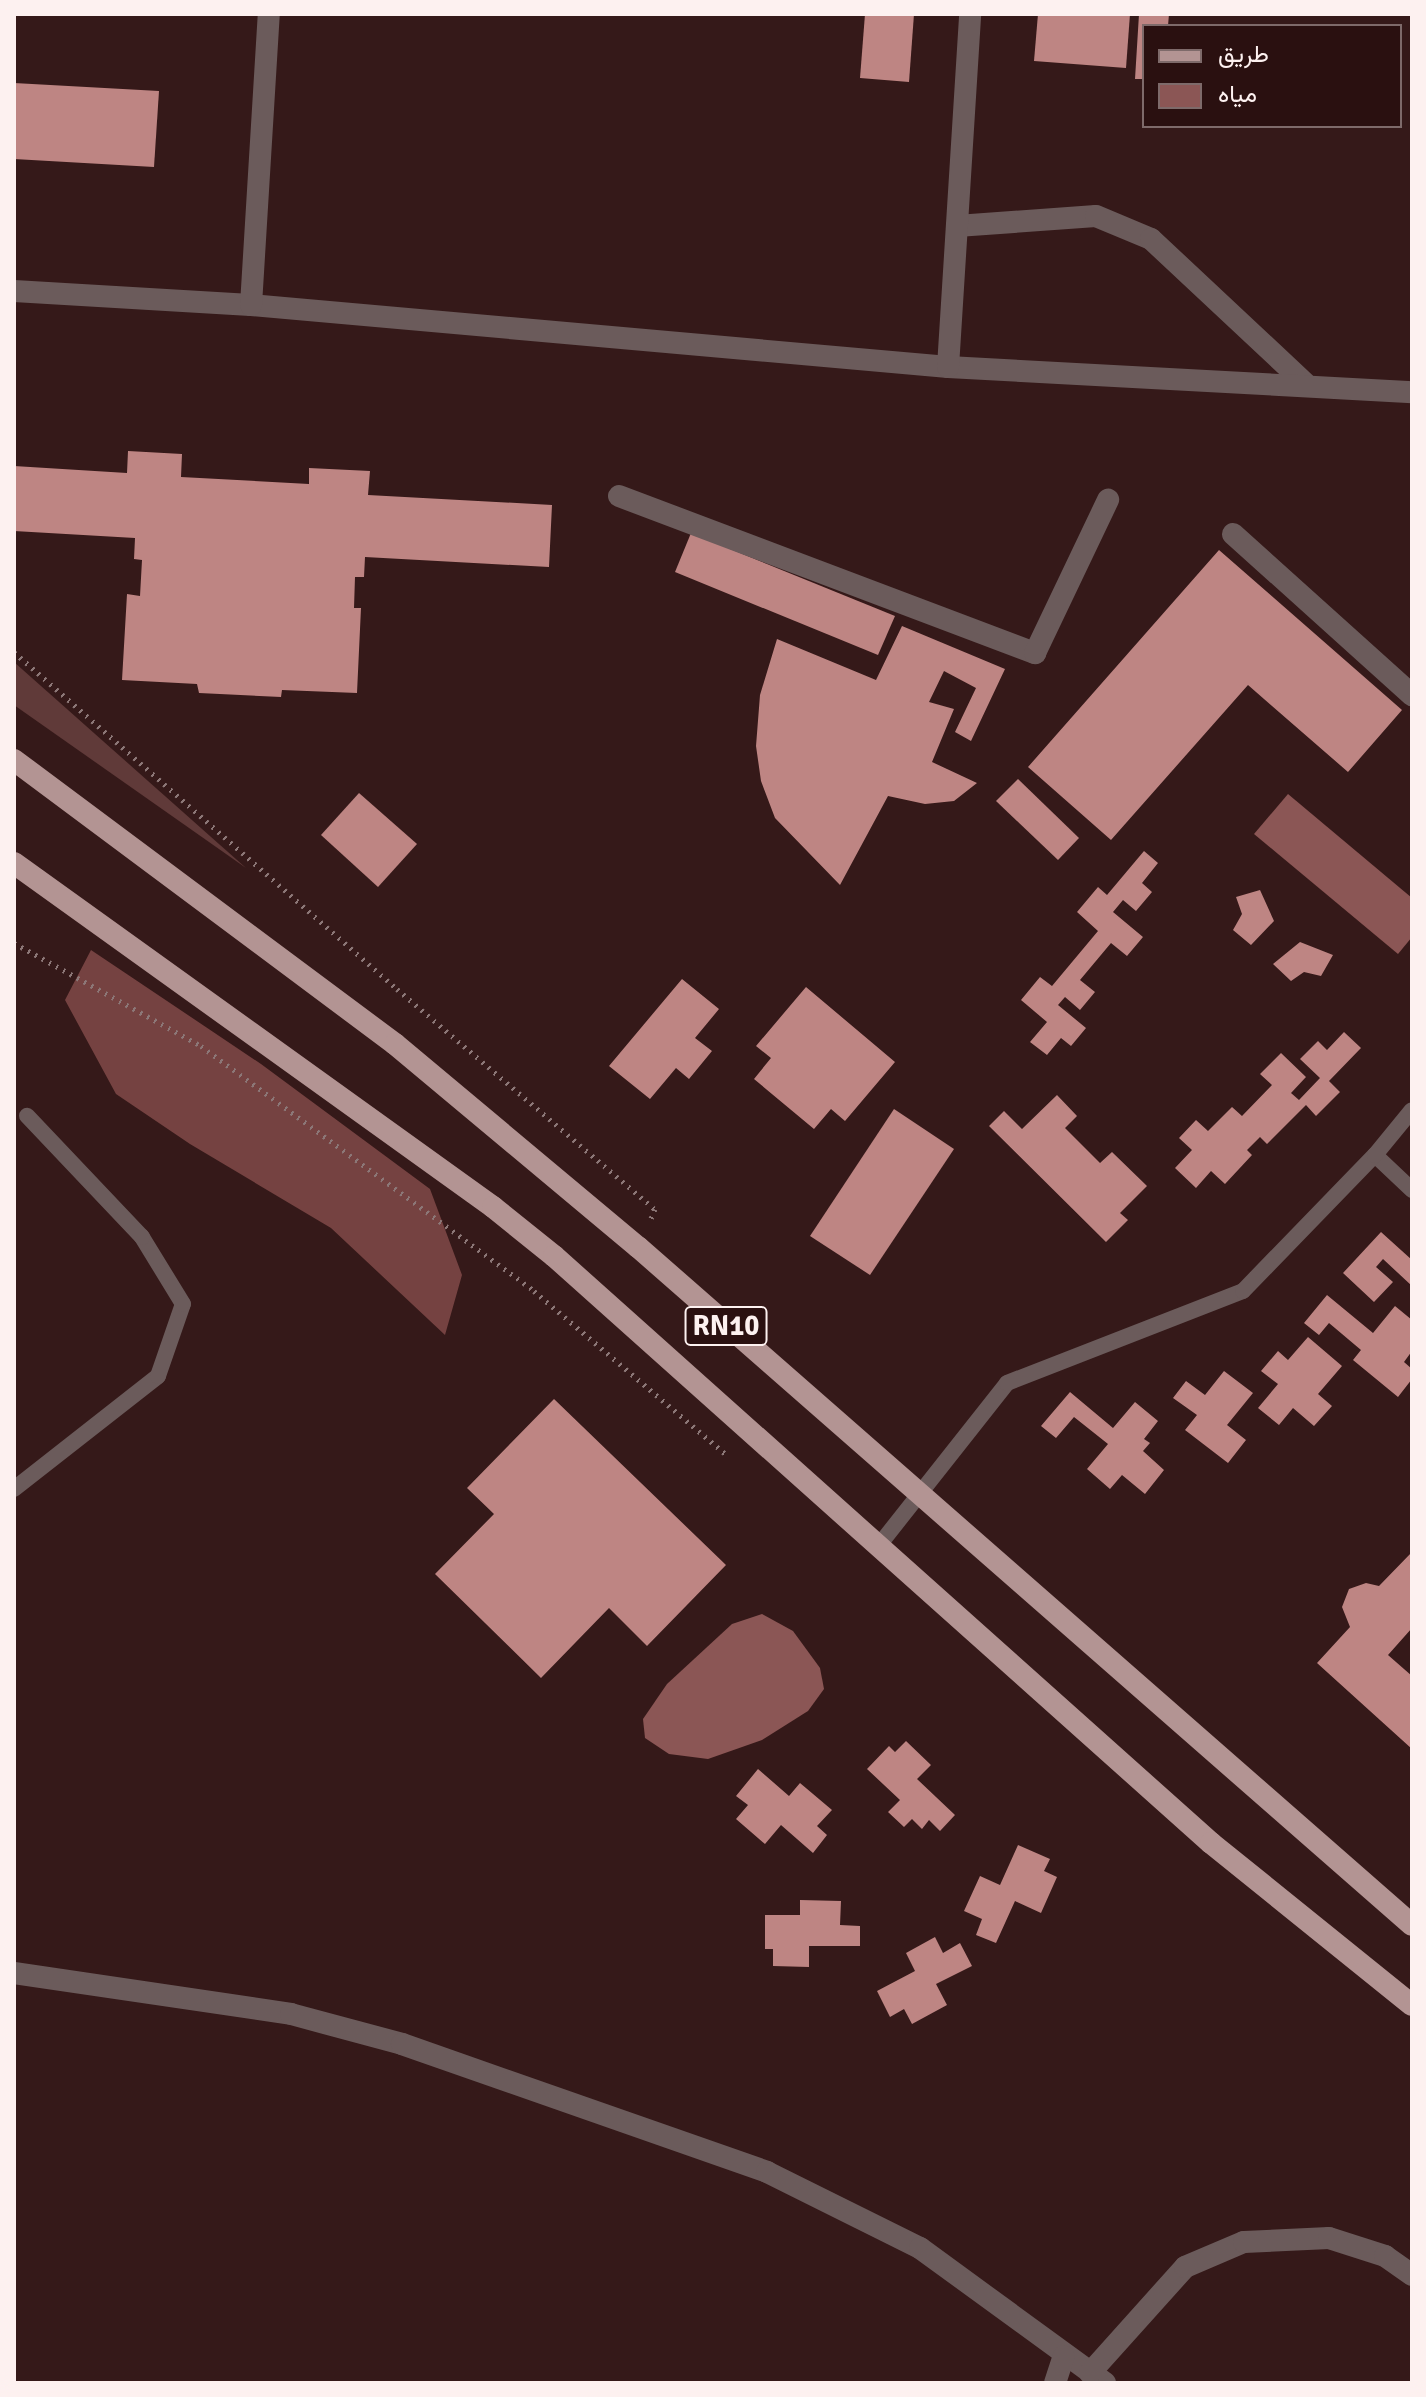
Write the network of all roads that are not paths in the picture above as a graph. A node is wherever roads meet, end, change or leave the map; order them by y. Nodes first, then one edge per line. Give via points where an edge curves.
1 (269, 14) edge
2 (970, 14) edge
3 (957, 226) junction
4 (14, 291) edge
5 (251, 305) junction
6 (948, 367) junction
7 (1305, 383) junction
8 (1412, 392) edge
9 (619, 496) dead end
10 (1108, 500) dead end
11 (1233, 534) dead end
12 (1412, 695) edge
13 (14, 760) edge
14 (14, 863) edge
15 (1412, 1110) edge
16 (27, 1116) dead end
17 (1375, 1155) junction
18 (1412, 1190) edge
19 (14, 1489) edge
20 (921, 1493) junction
21 (880, 1544) junction
22 (1412, 1925) edge
23 (14, 1973) edge
24 (1412, 2005) edge
25 (1412, 2275) edge
26 (1064, 2356) junction
27 (1098, 2378) edge
28 (1055, 2383) edge

1 - 5 street
2 - 3 street
3 - 6 street
3 - 7 street via 1096,216 1151,239
4 - 5 street
5 - 6 street
6 - 7 street
7 - 8 street
9 - 10 street via 1035,653
11 - 12 street
13 - 20 main road, RN10 via 395,1044
14 - 21 main road, RN10 via 493,1207
15 - 17 lane
16 - 19 lane via 142,1237 183,1304 158,1376
17 - 18 lane
17 - 20 lane via 1243,1291 1007,1383
20 - 21 lane
20 - 22 main road, RN10
21 - 24 main road, RN10 via 1211,1843
23 - 26 street via 291,2014 333,2025 402,2044 767,2172 920,2248
25 - 27 street via 1385,2256 1329,2238 1244,2242 1185,2267
26 - 27 street
26 - 28 street

